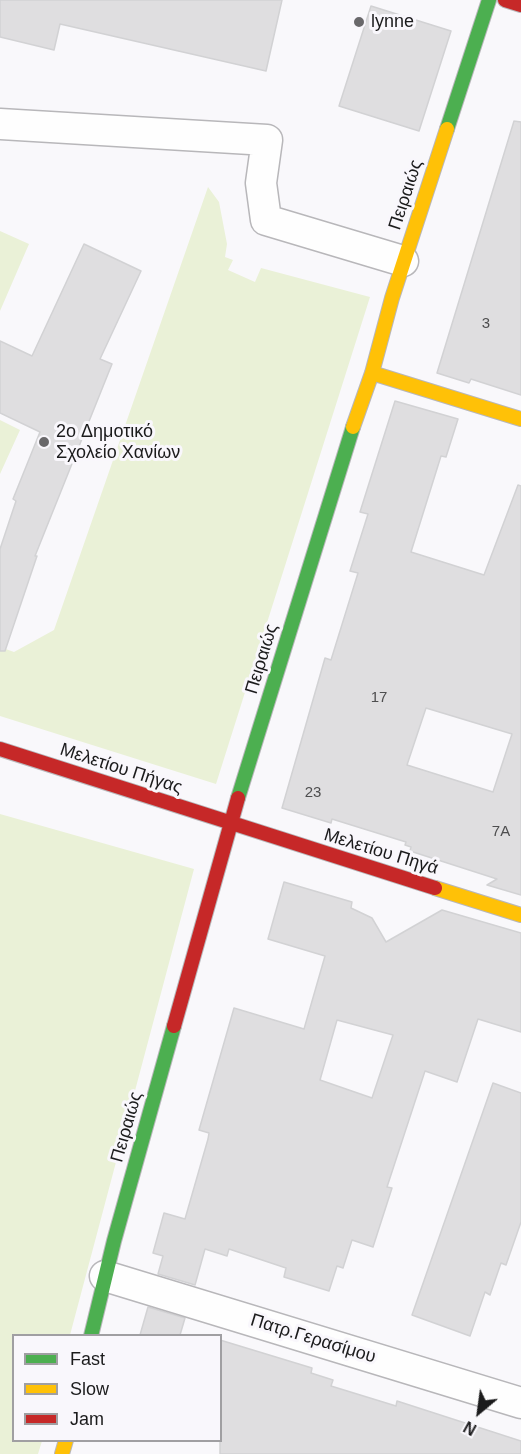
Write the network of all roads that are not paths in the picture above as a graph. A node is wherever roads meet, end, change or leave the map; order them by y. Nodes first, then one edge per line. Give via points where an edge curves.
1 (489, 0) edge
2 (505, 0) edge
3 (521, 5) edge
4 (0, 124) edge
5 (403, 261) junction
6 (372, 373) junction
7 (521, 419) edge
8 (0, 749) edge
9 (230, 823) junction
10 (521, 915) edge
11 (105, 1276) junction
12 (91, 1334) edge
13 (521, 1403) edge

1 - 5 street, Πειραιώς
2 - 3 street
4 - 5 street via 267,140 261,183 266,220
5 - 6 street, Πειραιώς
6 - 7 street
6 - 9 street, Πειραιώς
8 - 9 street, Μελετίου Πήγας
9 - 10 street, Μελετίου Πηγά
9 - 11 street, Πειραιώς
11 - 12 street, Πειραιώς
11 - 13 street, Πατρ.Γερασίμου

